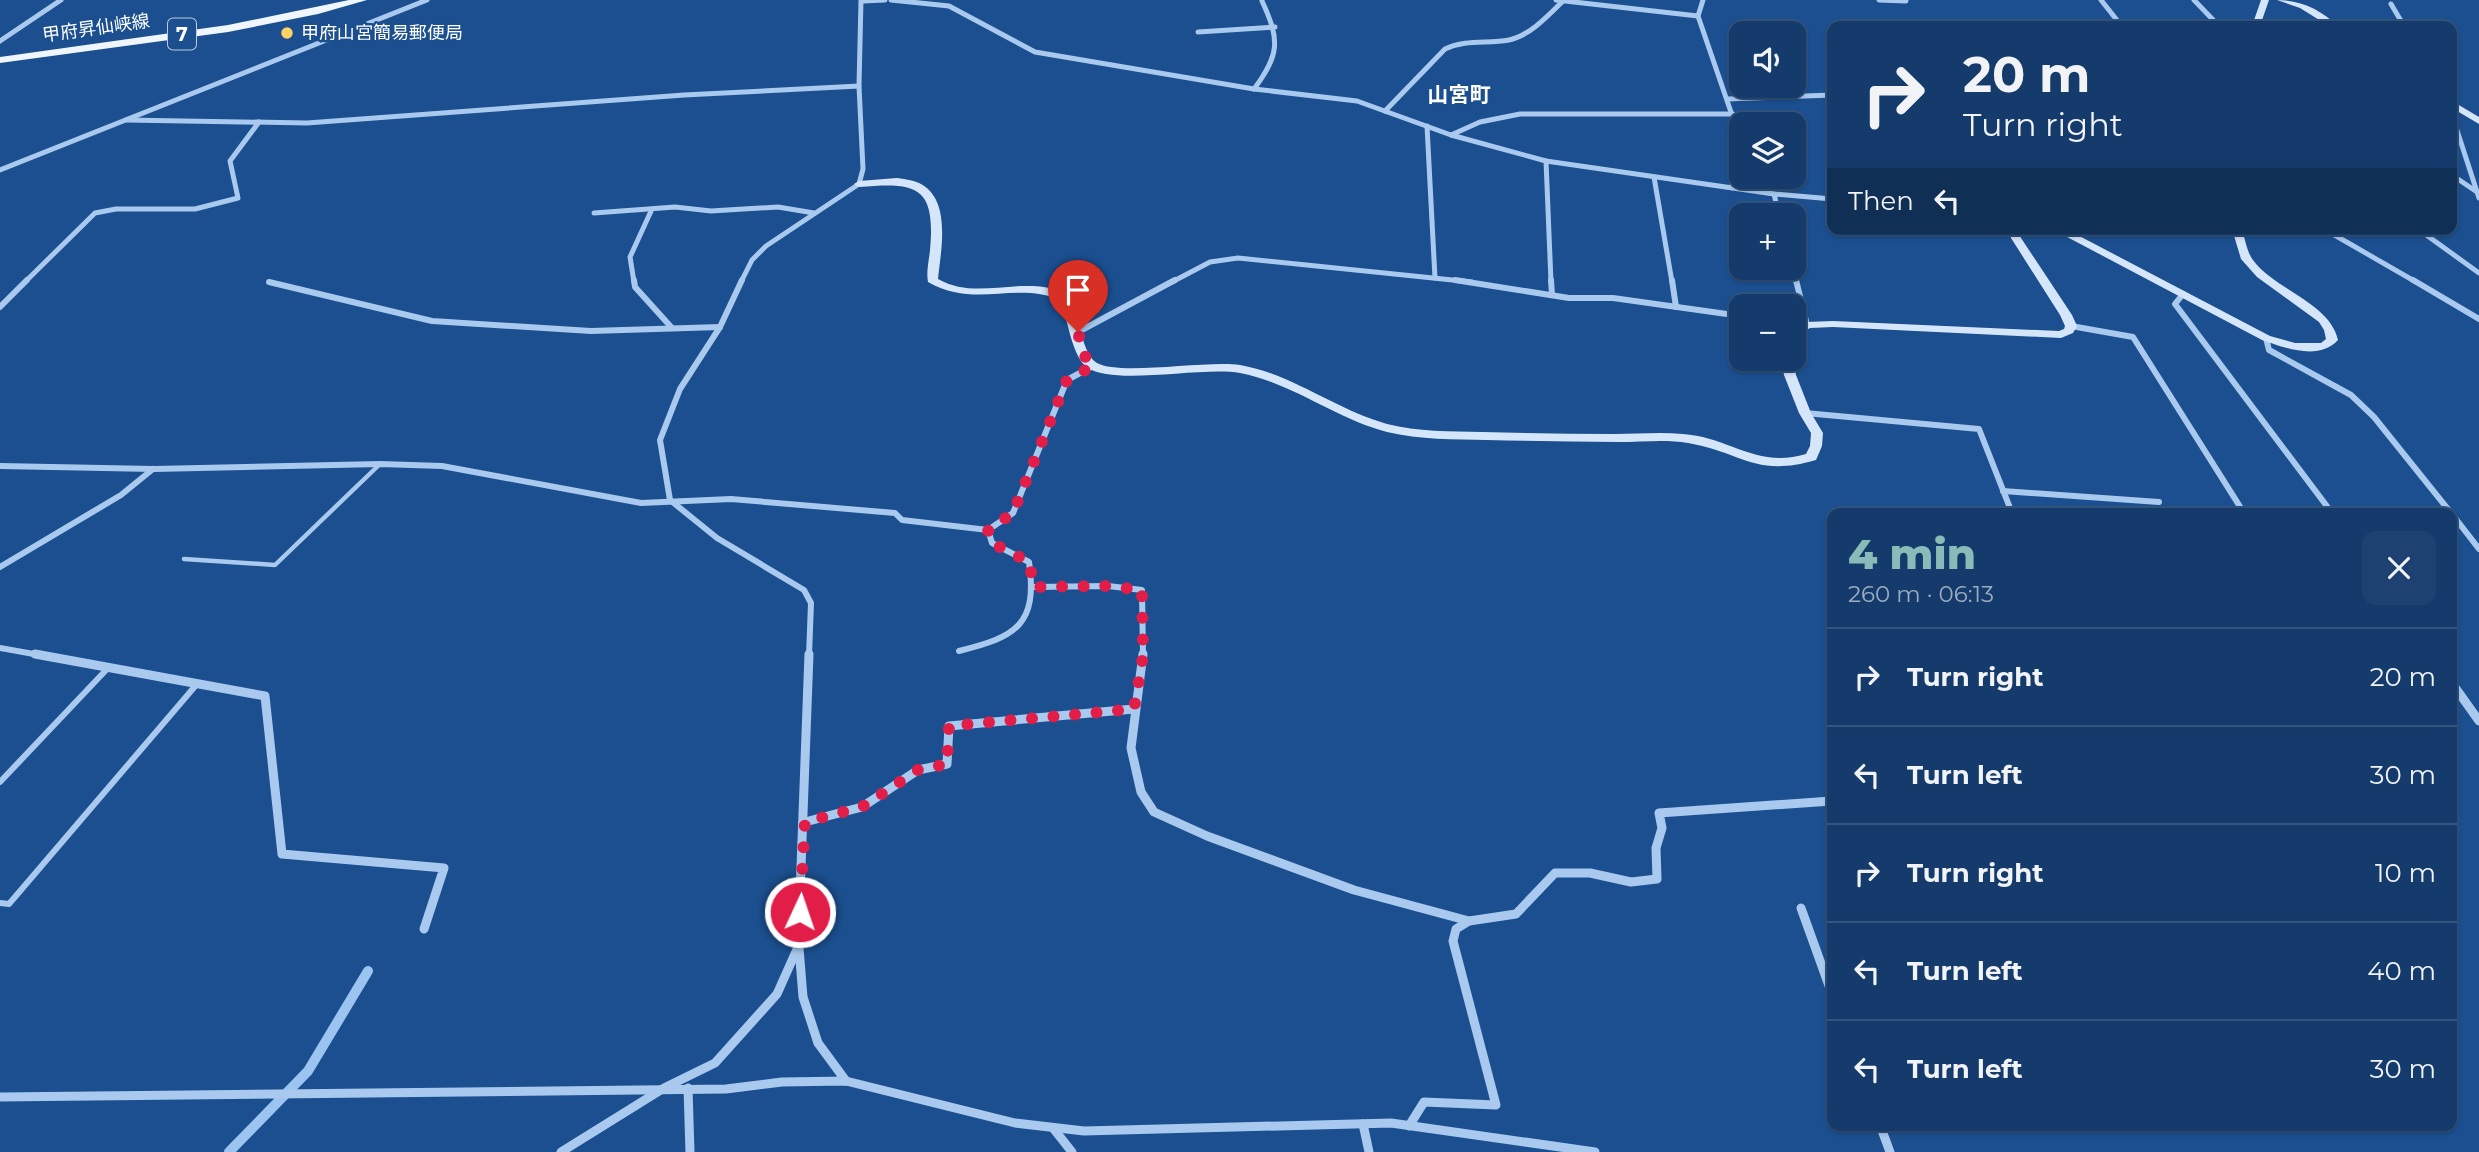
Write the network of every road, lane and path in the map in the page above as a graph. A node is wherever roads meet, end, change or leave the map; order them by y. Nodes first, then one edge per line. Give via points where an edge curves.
1 (61, 0) edge
2 (362, 0) edge
3 (427, 0) edge
4 (885, 0) edge
5 (891, 0) edge
6 (919, 0) edge
7 (1703, 0) edge
8 (1879, 0) edge
9 (2101, 0) edge
10 (2194, 0) edge
11 (2265, 0) edge
12 (2281, 0) edge
13 (862, 1) edge
14 (1262, 1) edge
15 (1559, 1) edge
16 (1906, 1) edge
17 (2390, 4) dead end
18 (1698, 16) junction
19 (2118, 21) edge
20 (2214, 21) edge
21 (2258, 21) edge
22 (2326, 21) edge
23 (2401, 21) edge
24 (1275, 27) junction
25 (1198, 32) dead end
26 (0, 41) edge
27 (0, 60) edge
28 (859, 86) junction
29 (1254, 89) junction
30 (1827, 95) edge
31 (1728, 99) junction
32 (2457, 107) edge
33 (1385, 111) junction
34 (1732, 112) edge
35 (1729, 114) edge
36 (126, 120) junction
37 (2479, 121) edge
38 (259, 122) junction
39 (1427, 126) junction
40 (2457, 130) edge
41 (1451, 135) junction
42 (1546, 161) junction
43 (0, 170) edge
44 (1654, 177) junction
45 (2457, 178) edge
46 (859, 184) junction
47 (1729, 188) edge
48 (1739, 189) edge
49 (2478, 192) edge
50 (1774, 194) junction
51 (2479, 198) edge
52 (1827, 199) edge
53 (1776, 203) edge
54 (652, 209) junction
55 (594, 213) dead end
56 (815, 213) junction
57 (2015, 235) edge
58 (2068, 235) edge
59 (2239, 235) edge
60 (2334, 235) edge
61 (2426, 235) edge
62 (2479, 273) edge
63 (1435, 278) junction
64 (1796, 280) edge
65 (269, 282) dead end
66 (1552, 295) junction
67 (2183, 295) junction
68 (0, 307) edge
69 (1676, 307) junction
70 (1729, 314) edge
71 (2479, 319) edge
72 (1807, 325) joint
73 (2071, 326) junction
74 (720, 327) junction
75 (672, 328) junction
76 (1078, 332) junction
77 (2266, 338) junction
78 (1093, 366) junction
79 (1789, 371) edge
80 (1805, 413) junction
81 (380, 464) junction
82 (0, 466) edge
83 (154, 469) junction
84 (2003, 491) junction
85 (670, 500) junction
86 (2159, 502) dead end
87 (2010, 508) edge
88 (2241, 508) edge
89 (2328, 508) edge
90 (2447, 508) edge
91 (2457, 520) edge
92 (988, 530) junction
93 (2479, 548) edge
94 (184, 559) dead end
95 (0, 567) edge
96 (1034, 587) junction
97 (0, 648) edge
98 (959, 651) dead end
99 (108, 668) junction
100 (197, 684) junction
101 (2457, 690) edge
102 (1134, 709) junction
103 (2479, 722) edge
104 (0, 782) edge
105 (1827, 801) edge
106 (805, 822) junction
107 (0, 903) edge
108 (1801, 908) dead end
109 (1469, 921) junction
110 (424, 929) dead end
111 (799, 947) junction
112 (1827, 980) edge
113 (846, 1082) junction
114 (664, 1088) junction
115 (688, 1088) junction
116 (0, 1097) edge
117 (1363, 1124) junction
118 (1409, 1126) junction
119 (1053, 1128) junction
120 (1882, 1131) edge
121 (561, 1152) edge
122 (690, 1152) edge
123 (1072, 1152) edge
124 (1369, 1152) edge
125 (1595, 1152) edge
126 (1890, 1152) edge

1 - 26 street
2 - 27 main road, 甲府昇仙峡線 / 7 via 303,16
3 - 36 street
4 - 13 street
5 - 6 street
6 - 29 street via 955,9 1035,52
7 - 18 street
8 - 16 street
9 - 19 street
10 - 20 street
11 - 21 street
12 - 22 street via 2303,6
13 - 28 street
14 - 24 street
15 - 18 street
15 - 33 street via 1542,22 1512,40 1458,43 1445,49
17 - 23 street
18 - 31 street
24 - 25 street
24 - 29 street via 1276,57
28 - 38 street via 307,124
28 - 46 street via 863,169
29 - 33 street via 1357,101
30 - 31 street
31 - 34 street
32 - 37 street
33 - 39 street
35 - 41 street via 1520,114 1480,122
36 - 38 street
36 - 43 street
38 - 68 street via 230,161 238,198 219,207 113,207 95,213
39 - 41 street
39 - 63 street
40 - 49 street
41 - 42 street
42 - 44 street
42 - 66 street
44 - 47 street
44 - 69 street
45 - 49 street
46 - 56 street
46 - 76 street via 900,181 930,195 937,230 932,280 942,289 1056,292 1066,298
48 - 50 street
49 - 51 street
50 - 52 street
50 - 53 street
54 - 55 street
54 - 56 street via 778,207
54 - 75 street via 630,257 635,287
56 - 74 street via 752,260
57 - 73 street
58 - 67 street
59 - 77 street via 2246,258 2261,275 2323,320 2332,340 2311,349
60 - 71 street
61 - 62 street
63 - 66 street
63 - 76 street via 1223,259
64 - 72 street
65 - 75 street via 432,321 591,331
66 - 69 street
67 - 77 street
67 - 89 street via 2175,304
69 - 70 street
72 - 73 street via 2046,335 2062,335
73 - 88 street via 2133,337
74 - 75 street
74 - 85 street via 680,388 660,440
76 - 78 street via 1083,354
77 - 90 street via 2269,350 2351,395 2374,416
78 - 80 street via 1109,370 1242,369 1366,422 1403,430 1486,436 1685,438 1761,464 1795,464 1811,457 1817,433
78 - 92 street via 1067,380 1013,513
79 - 80 street
80 - 84 street via 1979,429
81 - 83 street
81 - 85 street via 442,466 641,503
81 - 94 lane via 275,565
82 - 83 street
83 - 95 street via 121,495
84 - 86 street
84 - 87 street
85 - 92 street via 731,499 895,513 902,520
85 - 106 street via 717,538 804,590 811,603
91 - 93 street
92 - 96 street via 992,543 1029,562
96 - 98 street via 1026,616 1005,638
96 - 102 street via 1142,590 1143,656
97 - 99 street
99 - 100 street
99 - 104 lane
100 - 107 lane via 9,904
100 - 110 street via 265,696 282,854 444,868
101 - 103 street
102 - 106 street via 949,726 947,764 918,770 862,807
102 - 109 street via 1131,748 1141,792 1154,812 1354,890
105 - 109 street via 1659,813 1657,879 1632,882 1590,873 1555,873 1516,914
106 - 111 street
108 - 112 street
109 - 118 street via 1456,929 1454,941 1496,1105 1424,1102
111 - 113 street via 803,997 818,1043
111 - 114 street via 777,994 715,1063
113 - 115 street
113 - 119 street via 1015,1124
114 - 115 street
114 - 116 street
114 - 121 street
115 - 122 street
117 - 118 street
117 - 119 street
117 - 124 street
118 - 125 street
119 - 123 street
120 - 126 street

